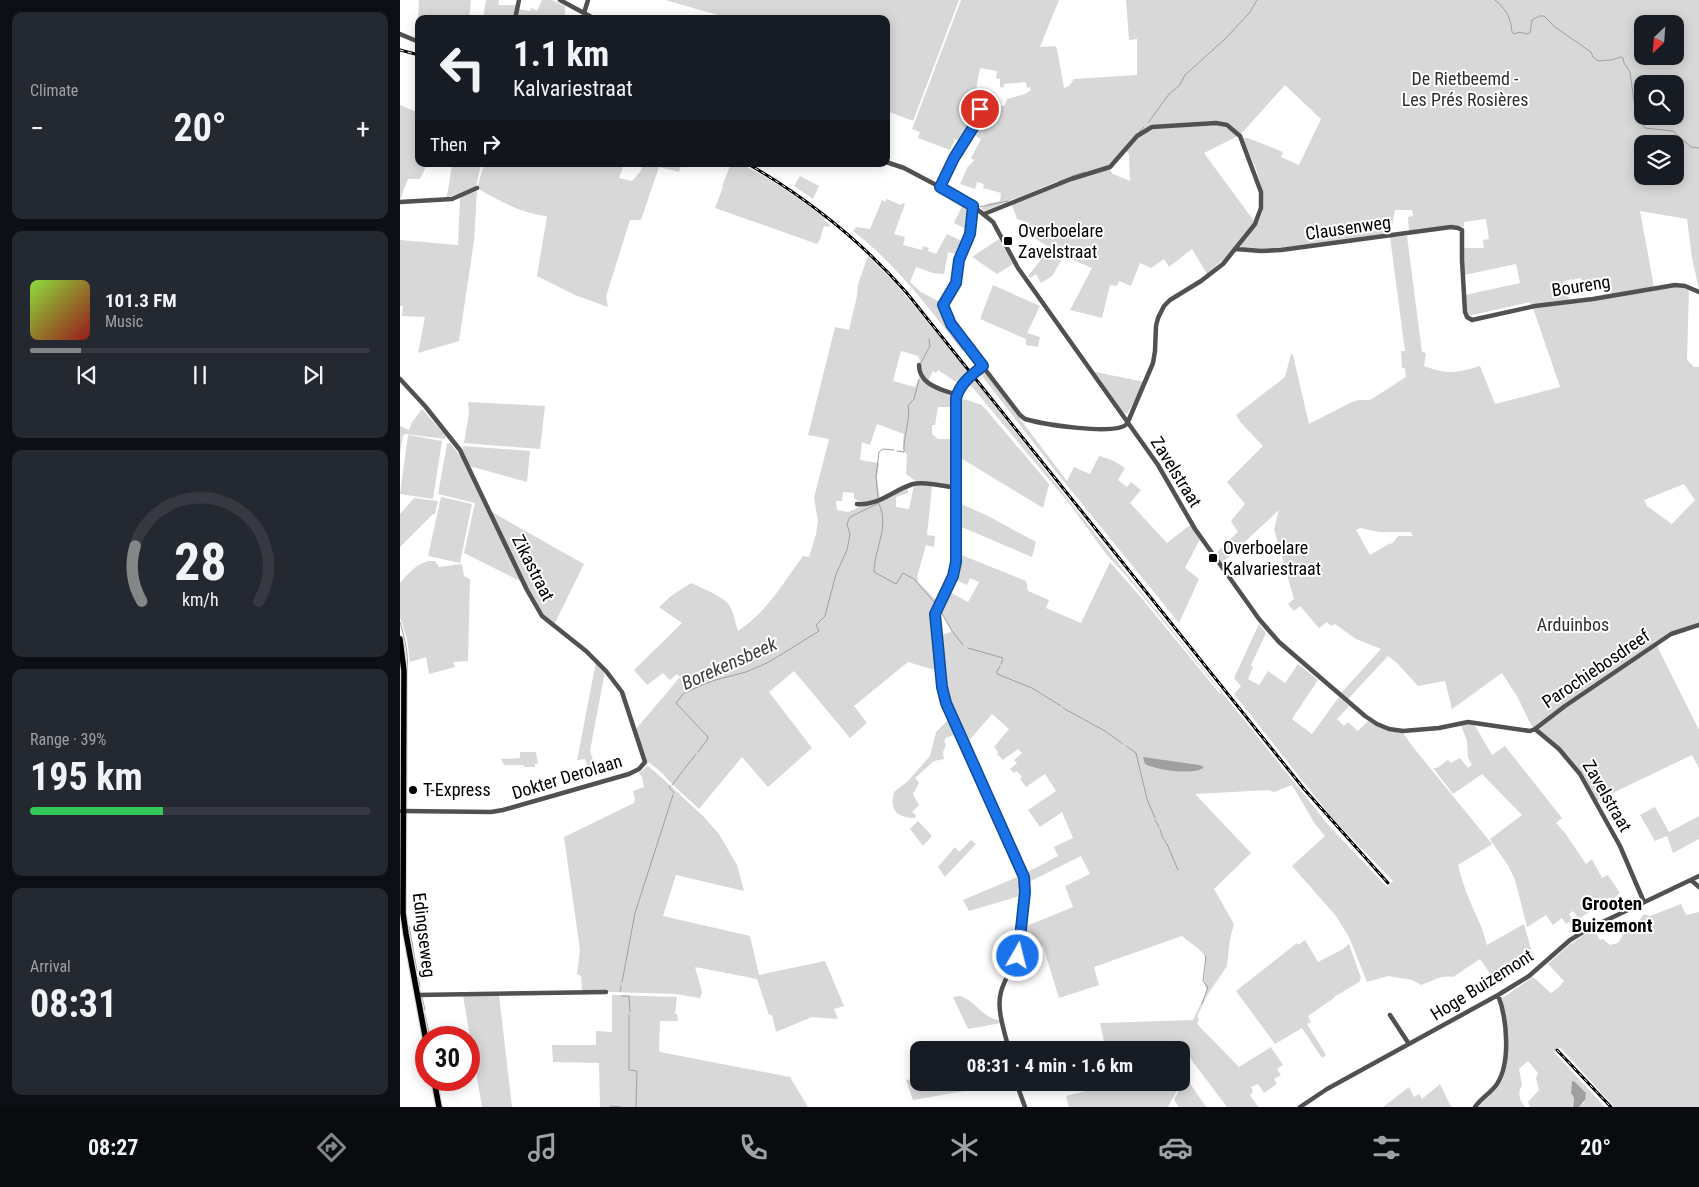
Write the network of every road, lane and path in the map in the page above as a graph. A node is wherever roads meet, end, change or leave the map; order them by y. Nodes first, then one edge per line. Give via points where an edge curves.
1 (519, 0) edge
2 (560, 0) edge
3 (588, 0) edge
4 (584, 13) junction
5 (516, 15) edge
6 (588, 15) edge
7 (400, 34) edge
8 (415, 40) edge
9 (980, 109) dead end
10 (890, 163) edge
11 (940, 187) junction
12 (477, 188) dead end
13 (400, 202) edge
14 (975, 208) junction
15 (984, 214) junction
16 (1236, 249) junction
17 (1699, 292) edge
18 (1467, 317) joint
19 (919, 365) dead end
20 (983, 366) junction
21 (400, 379) edge
22 (956, 395) junction
23 (1127, 424) junction
24 (956, 488) junction
25 (857, 504) dead end
26 (1699, 625) edge
27 (400, 639) edge
28 (1535, 729) junction
29 (645, 762) joint
30 (402, 811) junction
31 (1699, 876) edge
32 (1691, 880) junction
33 (1699, 887) edge
34 (401, 899) edge
35 (1644, 902) junction
36 (606, 992) dead end
37 (417, 995) junction
38 (1498, 995) junction
39 (1390, 1015) dead end
40 (423, 1026) edge
41 (1007, 1041) edge
42 (1409, 1044) junction
43 (436, 1091) edge
44 (1019, 1091) edge
45 (439, 1107) edge
46 (1025, 1107) edge
47 (1300, 1107) edge
48 (1475, 1107) edge

1 - 5 street
2 - 4 street
3 - 4 street
4 - 6 street
7 - 8 street
9 - 11 street
10 - 11 street, Zavelstraat
11 - 14 street, Zavelstraat
12 - 13 street via 452,198
14 - 15 street, Zavelstraat
14 - 20 street via 970,234 959,260 956,283 943,305 954,329
15 - 16 street via 1110,167 1137,136 1152,127 1221,123 1240,136 1261,192 1259,218
15 - 23 street, Zavelstraat via 997,228 1018,268
16 - 18 street, Clausenweg via 1282,250 1458,228 1462,230 1464,312
16 - 23 street via 1212,273 1164,306 1158,318 1153,363
17 - 18 street, Boureng via 1676,285 1535,306 1475,320
19 - 22 street via 927,383
20 - 22 street via 965,381
20 - 23 street via 1025,419 1103,430
21 - 29 street, Zikastraat via 460,450 542,616 586,650 622,692
22 - 24 street
23 - 28 street, Zavelstraat via 1158,465 1195,529 1269,631 1365,716 1389,730 1439,728 1468,722 1530,731
24 - 25 street via 913,484 880,500
24 - 41 street via 956,562 953,576 937,608 936,623 946,703 1024,877 1020,948 1000,995
26 - 28 street, Parochiebosdreef via 1673,633
27 - 30 main road, Edingseweg via 403,658
28 - 35 street, Zavelstraat via 1559,749 1580,774 1620,846
29 - 30 street, Dokter Derolaan via 629,774 503,810
30 - 34 main road, Edingseweg
31 - 32 street, Hoge Buizemont
32 - 33 street
32 - 35 street, Hoge Buizemont
34 - 37 main road, Edingseweg
35 - 38 street, Hoge Buizemont via 1570,940 1529,976
36 - 37 street, Edingseweg
37 - 40 main road, Edingseweg
38 - 42 street, Hoge Buizemont
38 - 48 street via 1505,1027 1504,1069 1497,1085
39 - 42 street
42 - 47 street, Hoge Buizemont
43 - 45 main road
44 - 46 street

